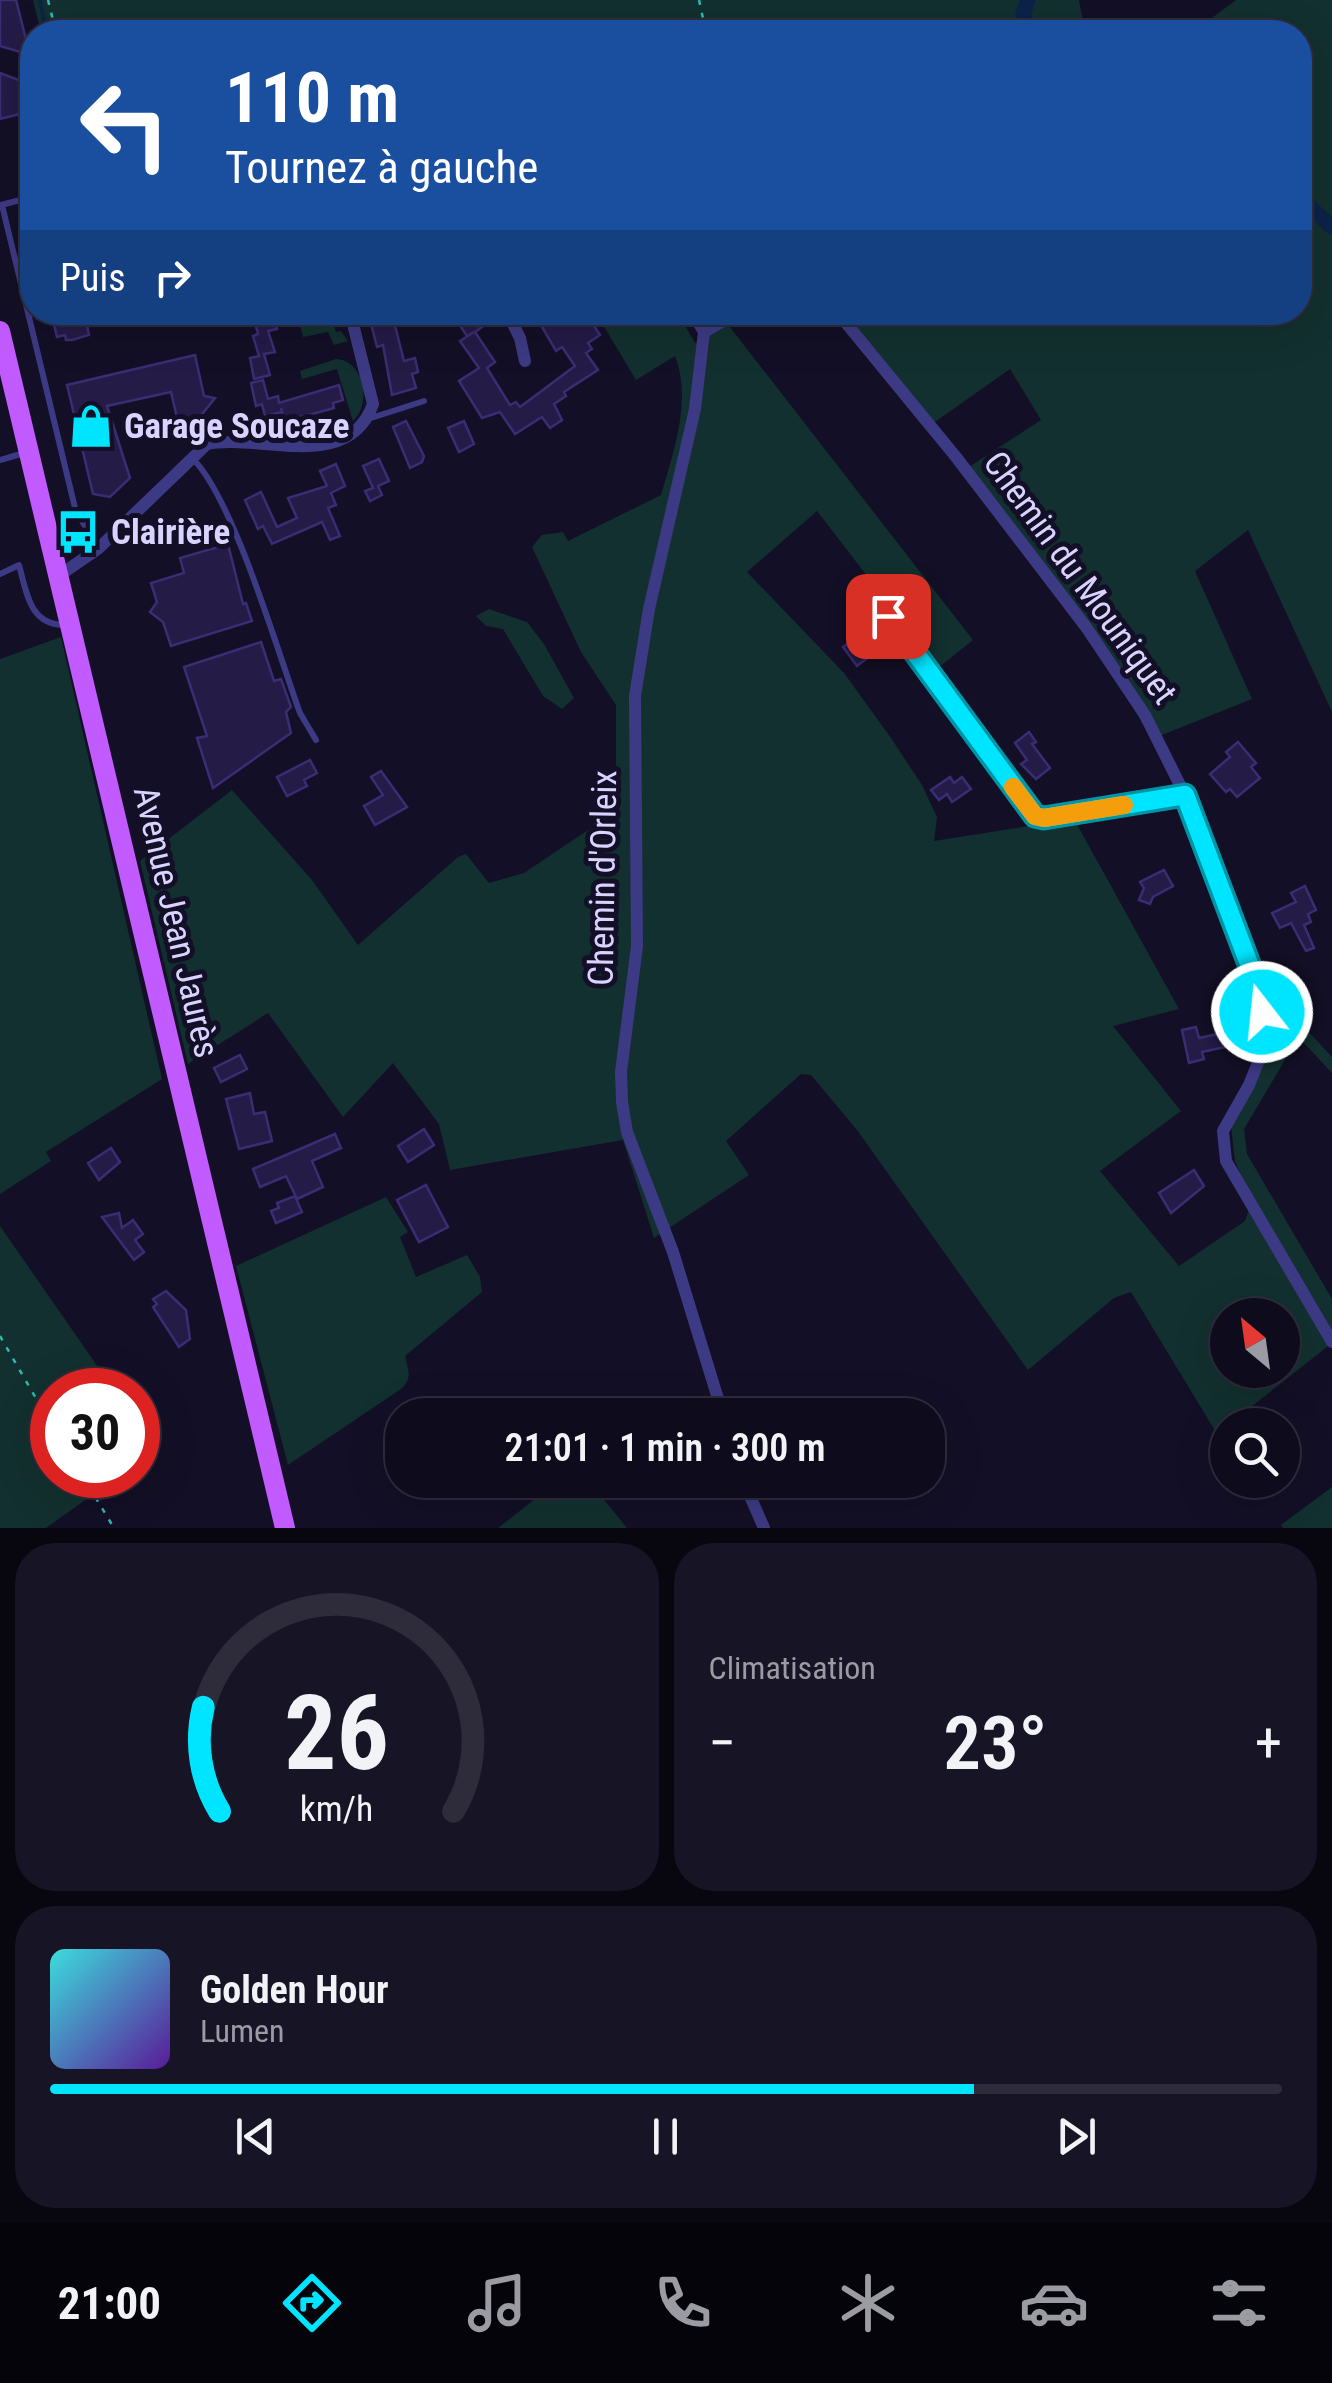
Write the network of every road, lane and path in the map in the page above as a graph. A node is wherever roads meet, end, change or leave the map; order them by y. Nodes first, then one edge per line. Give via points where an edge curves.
1 (1, 205) edge
2 (20, 283) edge
3 (30, 325) edge
4 (353, 325) edge
5 (515, 325) edge
6 (700, 325) edge
7 (716, 325) edge
8 (847, 325) edge
9 (0, 331) edge
10 (704, 332) junction
11 (525, 361) dead end
12 (424, 401) dead end
13 (367, 420) junction
14 (30, 452) junction
15 (192, 458) junction
16 (0, 460) edge
17 (100, 548) junction
18 (0, 574) edge
19 (60, 575) junction
20 (888, 616) dead end
21 (72, 626) junction
22 (316, 740) dead end
23 (1185, 795) junction
24 (0, 1336) edge
25 (1332, 1342) edge
26 (30, 1388) edge
27 (718, 1398) edge
28 (96, 1498) edge
29 (751, 1498) edge
30 (114, 1528) edge
31 (286, 1528) edge
32 (764, 1528) edge

1 - 2 lane
3 - 17 lane via 76,512
4 - 13 street via 373,404
5 - 11 street
6 - 10 street
7 - 10 street
8 - 23 street, Chemin du Mouniquet via 1086,626 1145,715
9 - 14 main road, Avenue Jean Jaurès
10 - 27 street, Chemin d'Orleix via 696,409 649,609 636,696 637,946 622,1102
12 - 13 lane
13 - 15 street via 324,445 226,440 207,444
14 - 16 lane
14 - 19 main road, Avenue Jean Jaurès
15 - 17 street
15 - 22 lane via 235,536
17 - 19 street
18 - 21 lane via 19,565 33,613 51,626
19 - 21 main road, Avenue Jean Jaurès
20 - 23 lane via 1035,816
21 - 31 main road, Avenue Jean Jaurès
23 - 25 street, Chemin du Mouniquet via 1257,985 1268,1038 1223,1132 1226,1162
24 - 26 path
28 - 30 path
29 - 32 street

